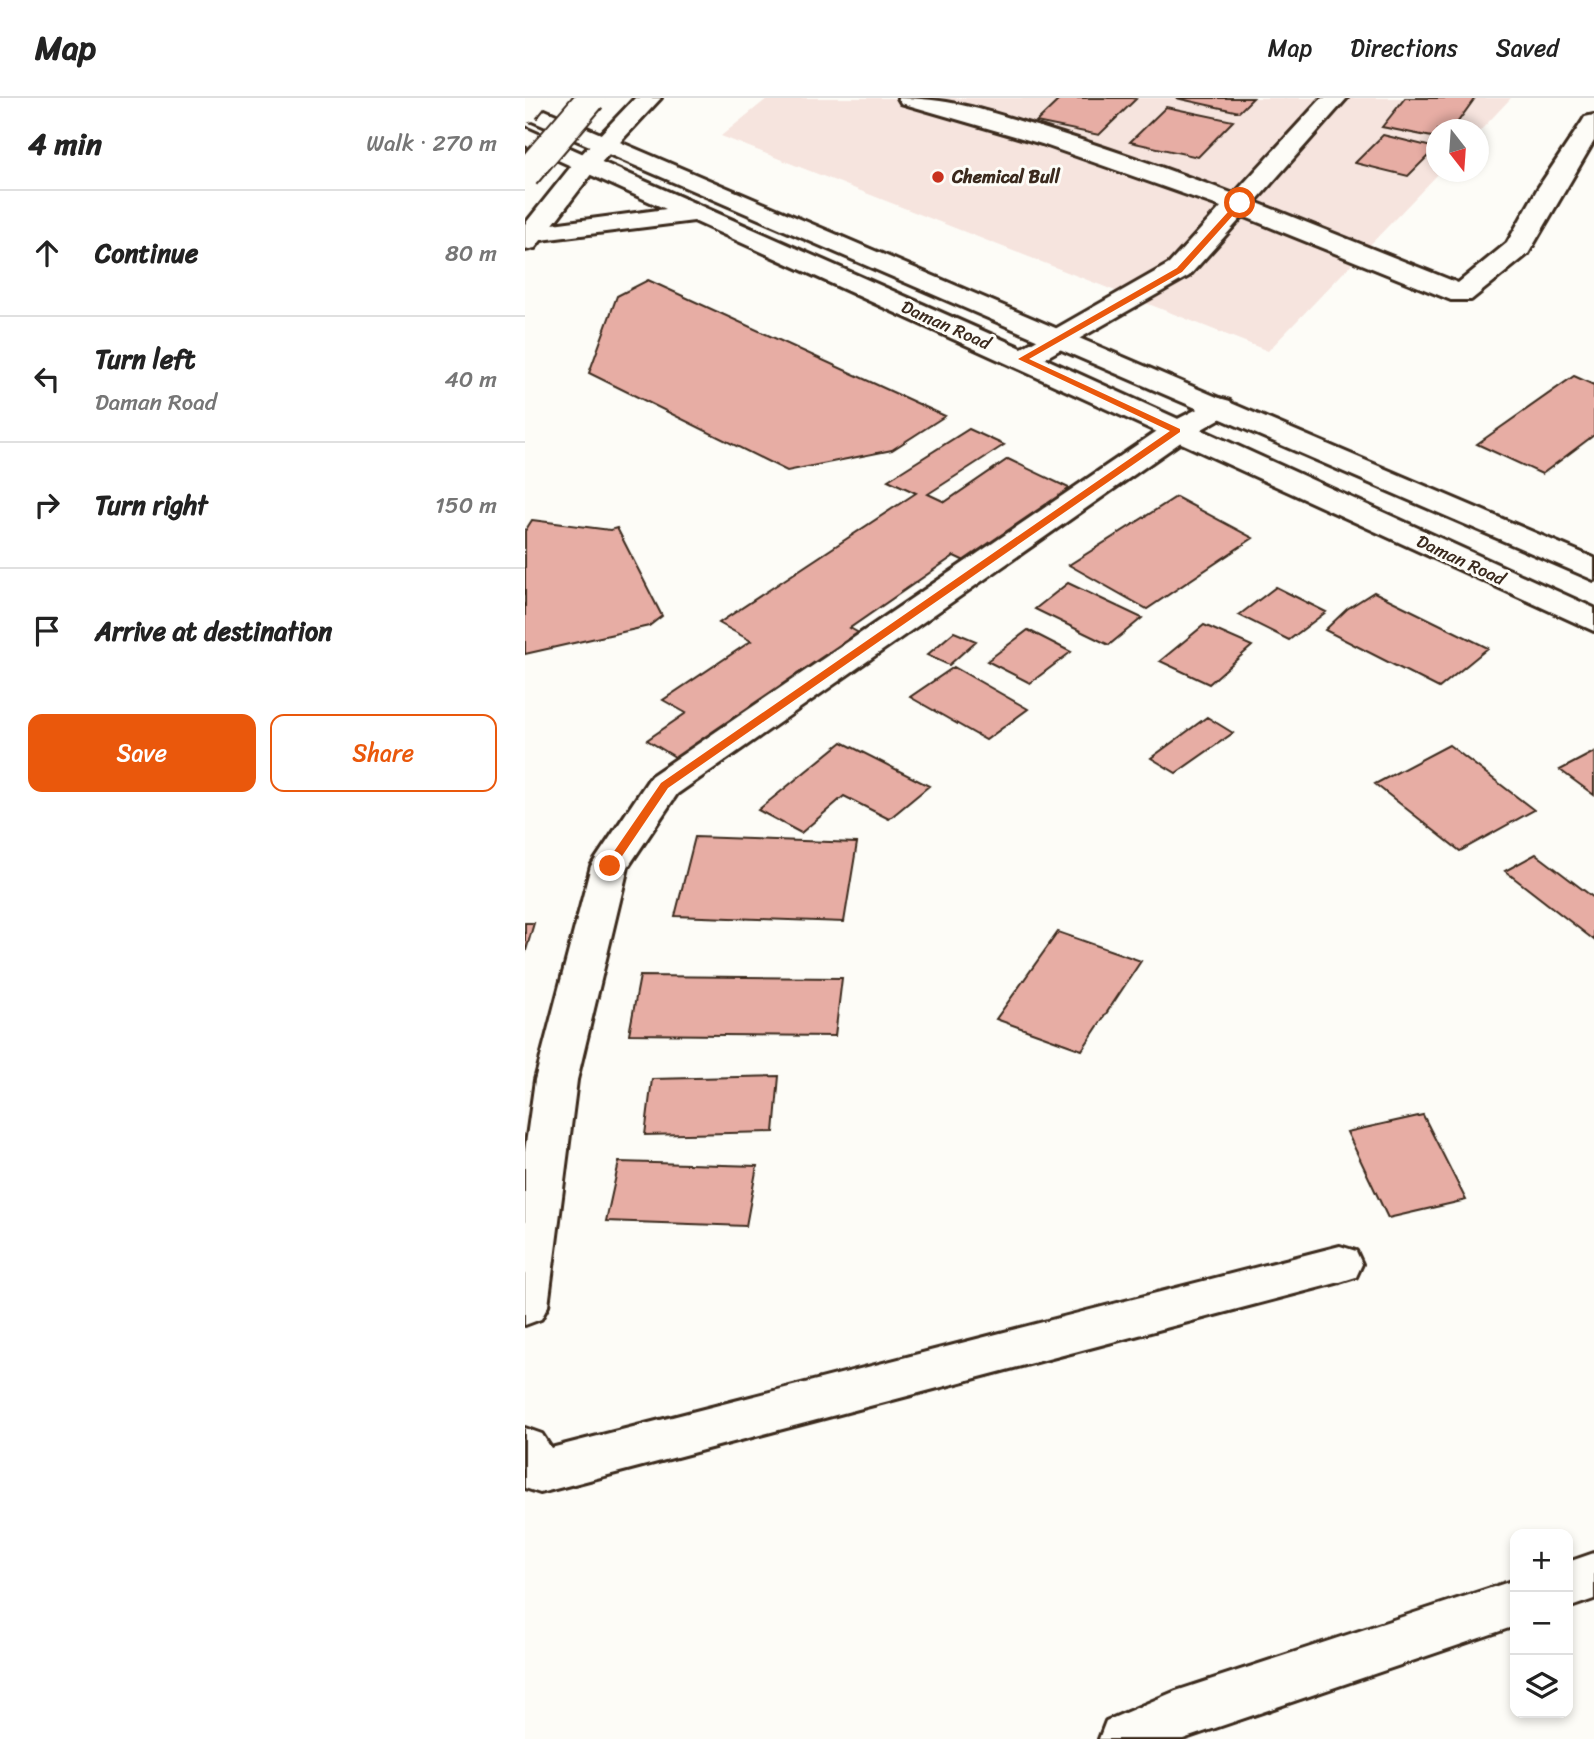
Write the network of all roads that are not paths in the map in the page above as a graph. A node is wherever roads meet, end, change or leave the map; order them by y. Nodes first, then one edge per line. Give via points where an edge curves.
1 (534, 98) edge
2 (591, 98) edge
3 (649, 98) edge
4 (910, 98) edge
5 (1007, 98) edge
6 (1335, 98) edge
7 (525, 108) edge
8 (987, 117) junction
9 (1594, 122) edge
10 (525, 136) edge
11 (607, 142) junction
12 (586, 164) junction
13 (525, 175) edge
14 (1240, 203) junction
15 (696, 213) junction
16 (528, 238) edge
17 (1059, 338) junction
18 (1023, 359) junction
19 (1219, 407) junction
20 (1177, 430) junction
21 (1594, 570) edge
22 (1594, 621) edge
23 (540, 1079) edge
24 (1340, 1264) dead end
25 (525, 1306) edge
26 (525, 1449) edge
27 (1594, 1576) edge
28 (1573, 1583) edge
29 (1510, 1605) edge
30 (1125, 1739) edge

1 - 7 main road, bridge
2 - 13 main road, bridge
3 - 11 main road
4 - 8 main road
5 - 8 main road
6 - 14 main road
7 - 11 main road
8 - 14 main road
9 - 14 main road via 1518,248 1461,294
10 - 12 main road, Daman Road
11 - 12 main road
11 - 17 main road
12 - 15 main road, Daman Road
12 - 16 main road
14 - 17 main road via 1179,270
15 - 16 main road
15 - 18 main road, Daman Road
17 - 18 main road
17 - 19 main road
18 - 20 main road, Daman Road
19 - 20 main road
19 - 21 main road
20 - 22 main road, Daman Road
20 - 23 main road via 664,785 610,866
23 - 25 main road
24 - 26 main road via 540,1472
27 - 28 main road
29 - 30 main road via 1176,1716

